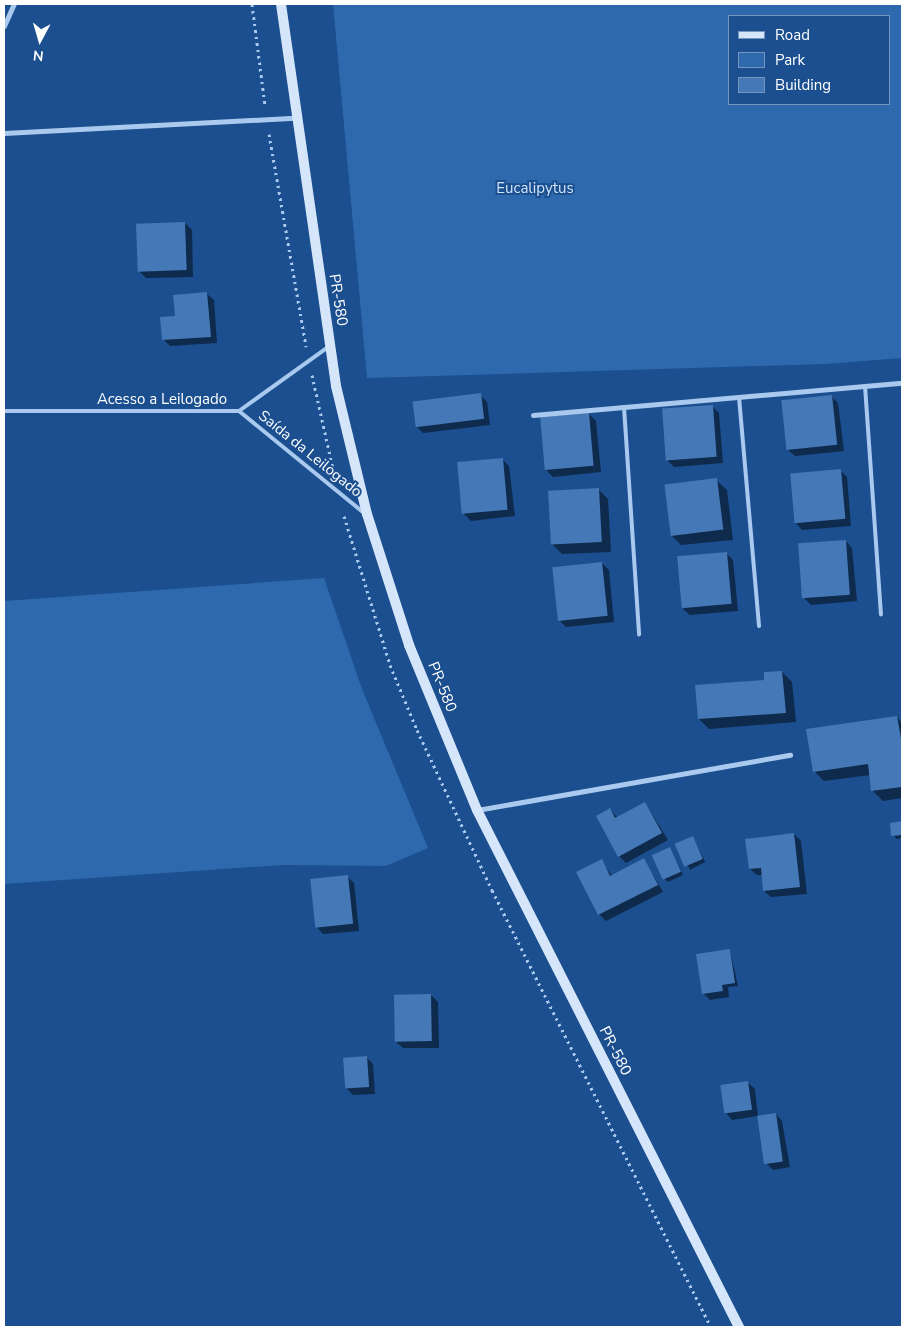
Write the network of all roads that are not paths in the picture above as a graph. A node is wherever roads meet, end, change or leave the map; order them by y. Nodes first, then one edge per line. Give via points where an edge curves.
1 (14, 4) edge
2 (281, 4) edge
3 (4, 26) edge
4 (295, 118) junction
5 (4, 133) edge
6 (330, 346) junction
7 (902, 383) edge
8 (865, 386) junction
9 (739, 397) junction
10 (624, 407) junction
11 (4, 411) edge
12 (239, 411) junction
13 (533, 415) dead end
14 (367, 514) junction
15 (881, 614) dead end
16 (759, 626) dead end
17 (639, 635) dead end
18 (790, 755) dead end
19 (476, 810) junction
20 (739, 1327) edge

1 - 3 street
2 - 4 main road, PR-580 / PR-580
4 - 5 street
4 - 6 main road, PR-580 / PR-580
6 - 12 lane, Acesso a Leilogado
6 - 14 main road, PR-580 / PR-580
7 - 8 street
8 - 9 street
8 - 15 lane
9 - 10 street
9 - 16 lane
10 - 13 street
10 - 17 lane
11 - 12 lane, Acesso a Leilogado
12 - 14 lane, Saída da Leilogado
14 - 19 main road, PR-580 / PR-580 via 409,645
18 - 19 street
19 - 20 main road, PR-580 / PR-580

